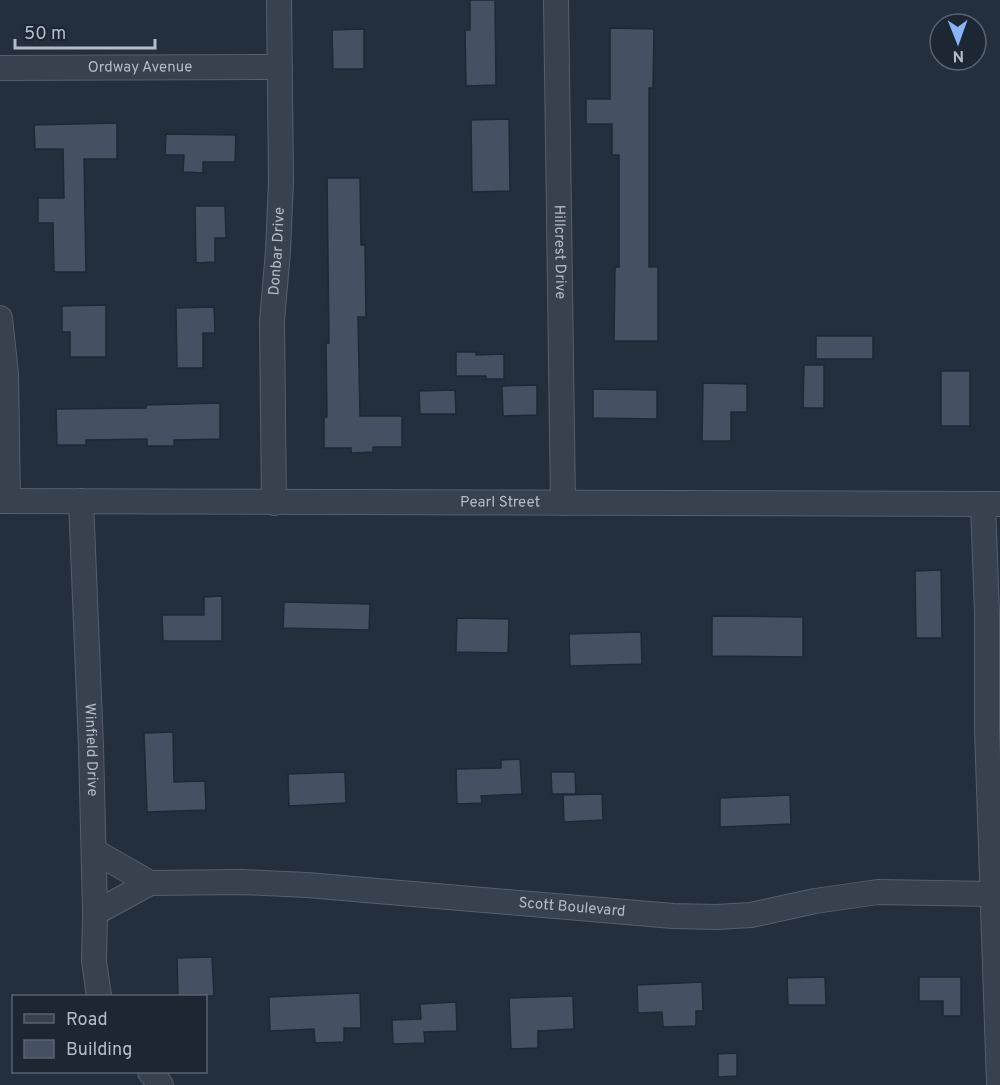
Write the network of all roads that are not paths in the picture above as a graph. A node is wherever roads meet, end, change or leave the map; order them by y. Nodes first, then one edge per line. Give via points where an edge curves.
1 (279, 0) edge
2 (556, 0) edge
3 (280, 67) junction
4 (0, 68) edge
5 (0, 318) edge
6 (4, 501) edge
7 (81, 501) junction
8 (274, 503) junction
9 (563, 503) junction
10 (992, 504) edge
11 (994, 729) edge
12 (94, 851) junction
13 (150, 883) junction
14 (992, 894) junction
15 (95, 913) junction
16 (998, 944) edge
17 (99, 995) edge
18 (152, 1073) edge
19 (161, 1085) edge
20 (999, 1085) edge

1 - 3 street, Donbar Drive
2 - 9 street, Hillcrest Drive
3 - 4 street, Ordway Avenue
3 - 8 street, Donbar Drive via 281,181 272,321
5 - 6 street via 6,374
6 - 7 street, Pearl Street
7 - 8 street, Pearl Street
7 - 12 street, Winfield Drive
8 - 9 street, Pearl Street
9 - 10 street, Pearl Street
10 - 11 street via 987,613
11 - 14 street
12 - 13 street
12 - 15 street, Winfield Drive
13 - 14 street, Scott Boulevard via 307,885 716,917 751,915 878,892
13 - 15 street, Scott Boulevard
14 - 16 street
15 - 17 street, Winfield Drive via 94,960
16 - 20 street
18 - 19 street

